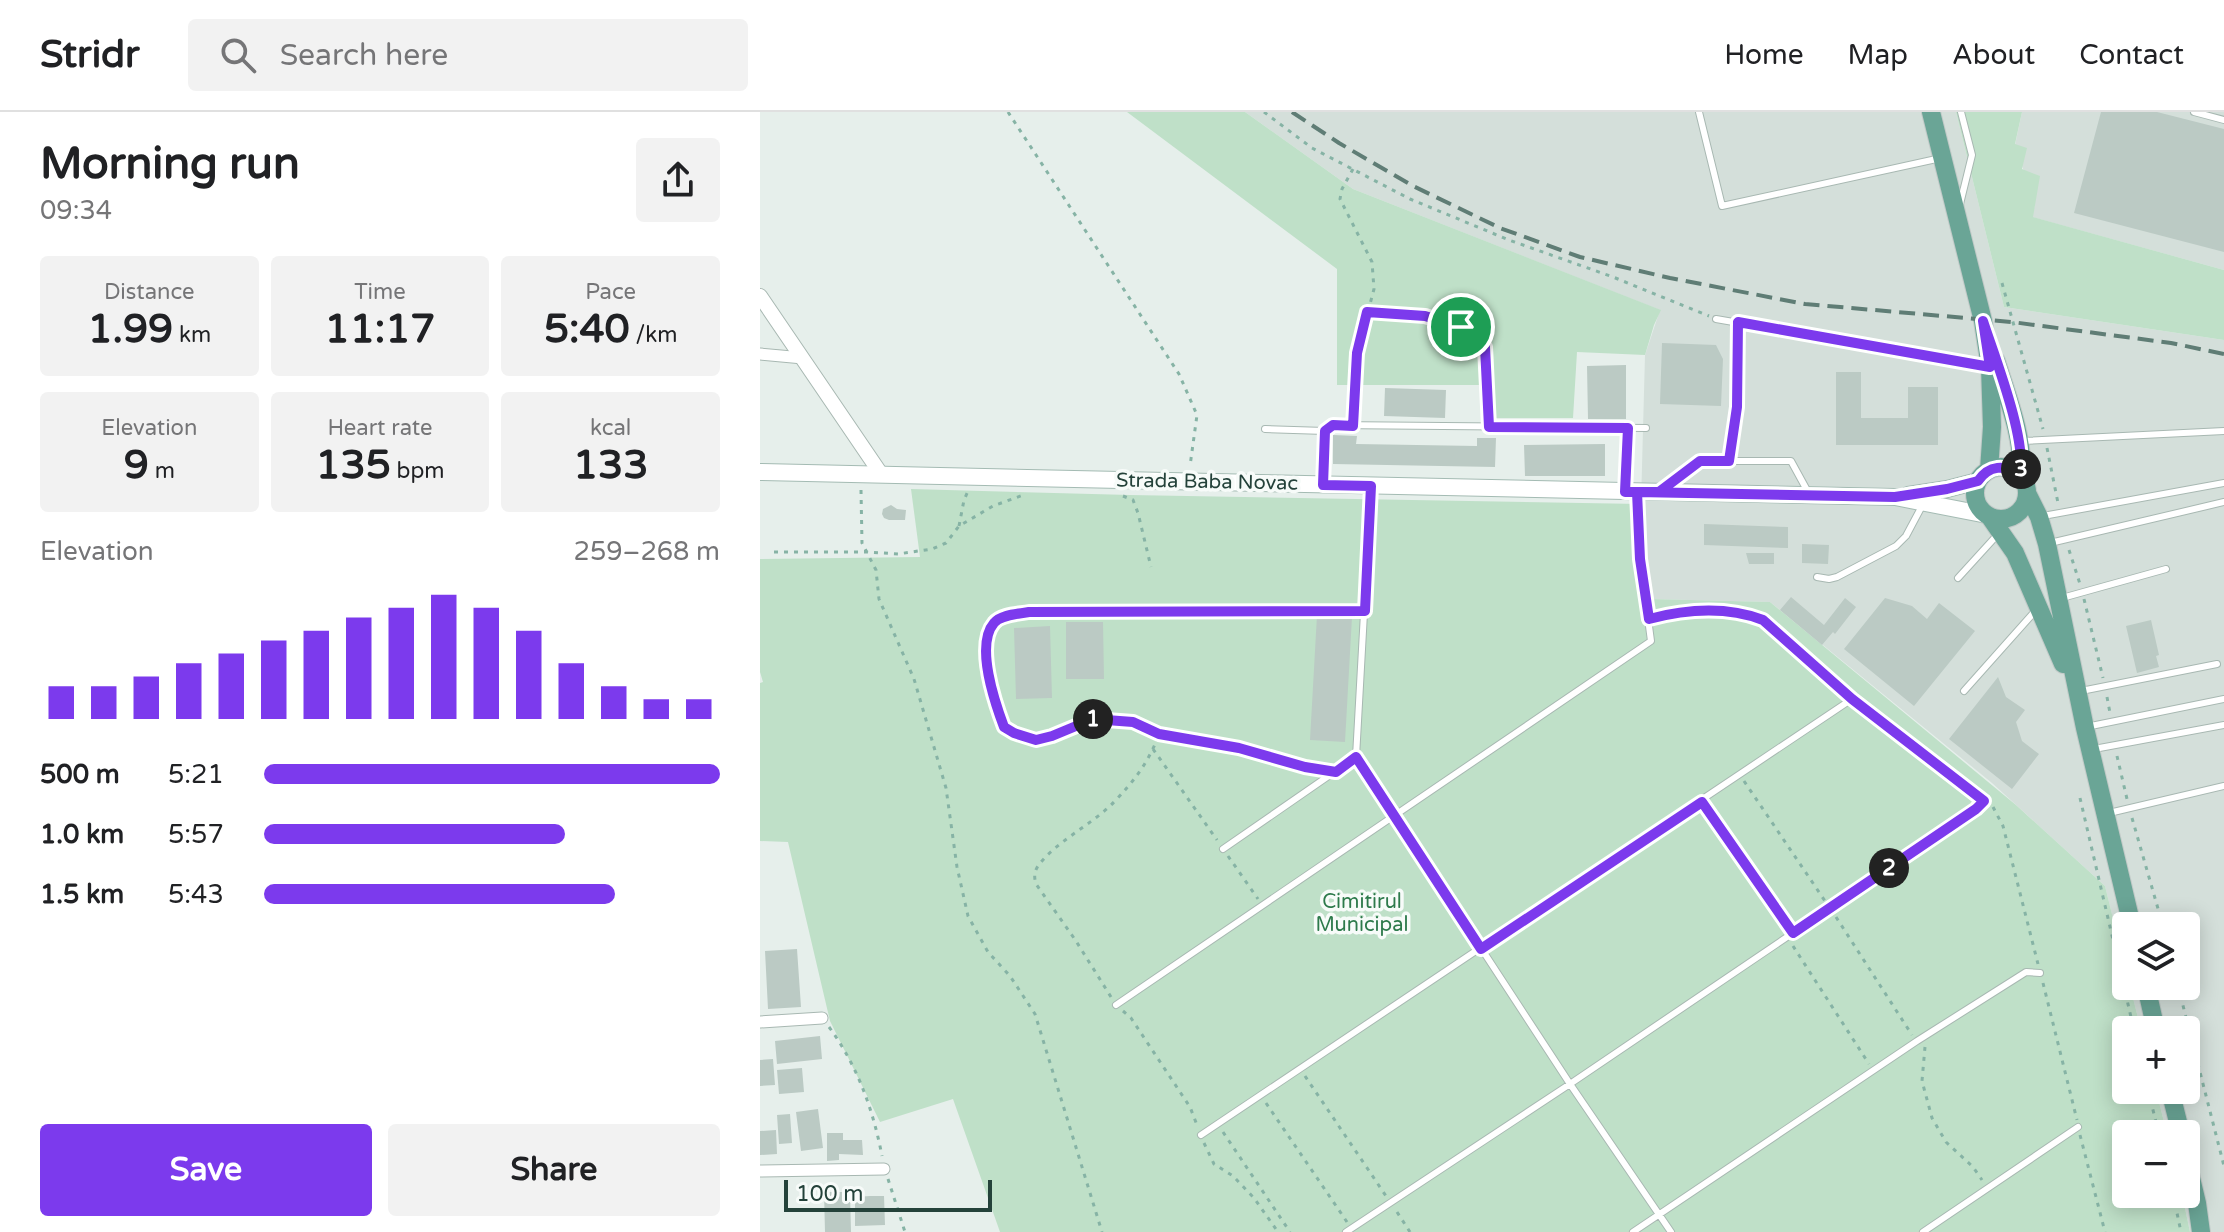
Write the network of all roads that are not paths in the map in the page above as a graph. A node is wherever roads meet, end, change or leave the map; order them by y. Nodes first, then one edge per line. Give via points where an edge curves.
1 (1699, 112) edge
2 (1931, 112) edge
3 (1961, 112) edge
4 (2194, 112) edge
5 (2224, 120) edge
6 (1942, 157) junction
7 (1957, 215) junction
8 (760, 296) edge
9 (1716, 319) road end
10 (1983, 321) junction
11 (760, 354) edge
12 (803, 358) junction
13 (1990, 367) junction
14 (1628, 428) junction
15 (1646, 428) dead end
16 (1265, 429) dead end
17 (1325, 431) junction
18 (2224, 431) edge
19 (2020, 442) junction
20 (760, 472) edge
21 (881, 474) junction
22 (2020, 475) junction
23 (1984, 476) junction
24 (2224, 483) edge
25 (1323, 485) junction
26 (1371, 486) junction
27 (1631, 492) junction
28 (1659, 492) junction
29 (2028, 495) junction
30 (1810, 496) junction
31 (1895, 497) junction
32 (2224, 502) edge
33 (1924, 503) junction
34 (2039, 517) junction
35 (1993, 521) junction
36 (2047, 544) junction
37 (1640, 559) road end
38 (2166, 569) dead end
39 (1817, 577) dead end
40 (1958, 578) dead end
41 (2058, 599) junction
42 (2040, 607) junction
43 (1365, 611) junction
44 (2217, 664) dead end
45 (1964, 691) dead end
46 (1852, 699) road end
47 (2079, 699) junction
48 (2224, 699) edge
49 (2224, 725) edge
50 (2085, 728) junction
51 (2090, 750) junction
52 (1356, 757) junction
53 (1336, 772) junction
54 (2224, 786) edge
55 (1984, 801) road end
56 (2105, 814) junction
57 (1393, 817) junction
58 (1223, 849) road end
59 (2129, 912) edge
60 (1481, 949) junction
61 (2040, 973) road end
62 (1116, 1005) dead end
63 (822, 1018) road end
64 (760, 1022) edge
65 (1570, 1084) junction
66 (2078, 1127) road end
67 (1201, 1135) dead end
68 (884, 1169) road end
69 (760, 1171) edge
70 (2198, 1208) edge
71 (2200, 1208) edge
72 (1659, 1215) junction
73 (1349, 1230) edge
74 (1633, 1232) edge
75 (1671, 1232) edge
76 (1923, 1232) edge
77 (2201, 1232) edge
78 (2213, 1232) edge

1 - 6 lane via 1722,206
2 - 6 main road
3 - 7 lane via 1972,155
4 - 5 lane
6 - 7 main road
7 - 10 main road
8 - 12 street
9 - 13 lane
10 - 13 main road
10 - 19 main road
11 - 12 street
12 - 21 street
13 - 23 main road via 1992,427
14 - 15 lane
14 - 17 lane via 1333,425
14 - 27 lane
16 - 17 lane
17 - 25 lane
18 - 19 lane
19 - 22 main road
20 - 21 main road, Strada Baba Novac
21 - 25 main road, Strada Baba Novac
22 - 23 main road via 2005,467
22 - 29 main road
23 - 31 main road, Strada Baba Novac via 1947,489
23 - 35 main road via 1975,496
24 - 34 lane
25 - 26 main road, Strada Baba Novac
26 - 27 main road, Strada Baba Novac
26 - 43 lane
27 - 28 main road, Strada Baba Novac
28 - 30 main road, Strada Baba Novac
28 - 30 lane via 1700,461 1791,461
29 - 34 main road
29 - 35 main road via 2016,515
30 - 31 main road, Strada Baba Novac
31 - 33 main road, Strada Baba Novac
32 - 36 lane
33 - 35 main road, Strada Baba Novac
33 - 39 lane via 1896,546 1837,577
34 - 36 main road
35 - 40 lane
35 - 42 main road
36 - 41 main road
37 - 57 lane via 1651,641
38 - 41 lane
41 - 47 main road
42 - 45 lane
42 - 47 main road
43 - 52 lane
43 - 53 lane via 1029,612 1001,617 992,624 986,645 996,704 1004,727 1014,733 1036,740 1093,719 1133,722 1159,734
44 - 47 lane via 2106,686
46 - 60 lane
47 - 50 main road
48 - 50 lane
49 - 51 lane
50 - 51 main road
51 - 56 main road
52 - 53 lane
52 - 57 lane
53 - 58 lane
54 - 56 lane
55 - 65 lane
56 - 59 main road
57 - 60 lane
57 - 62 lane
60 - 65 lane
60 - 67 lane
61 - 72 lane via 2026,972 1926,1035
63 - 64 street
65 - 72 lane
65 - 73 lane
66 - 76 lane
68 - 69 street
70 - 77 main road
71 - 78 main road
72 - 74 lane
72 - 75 lane

